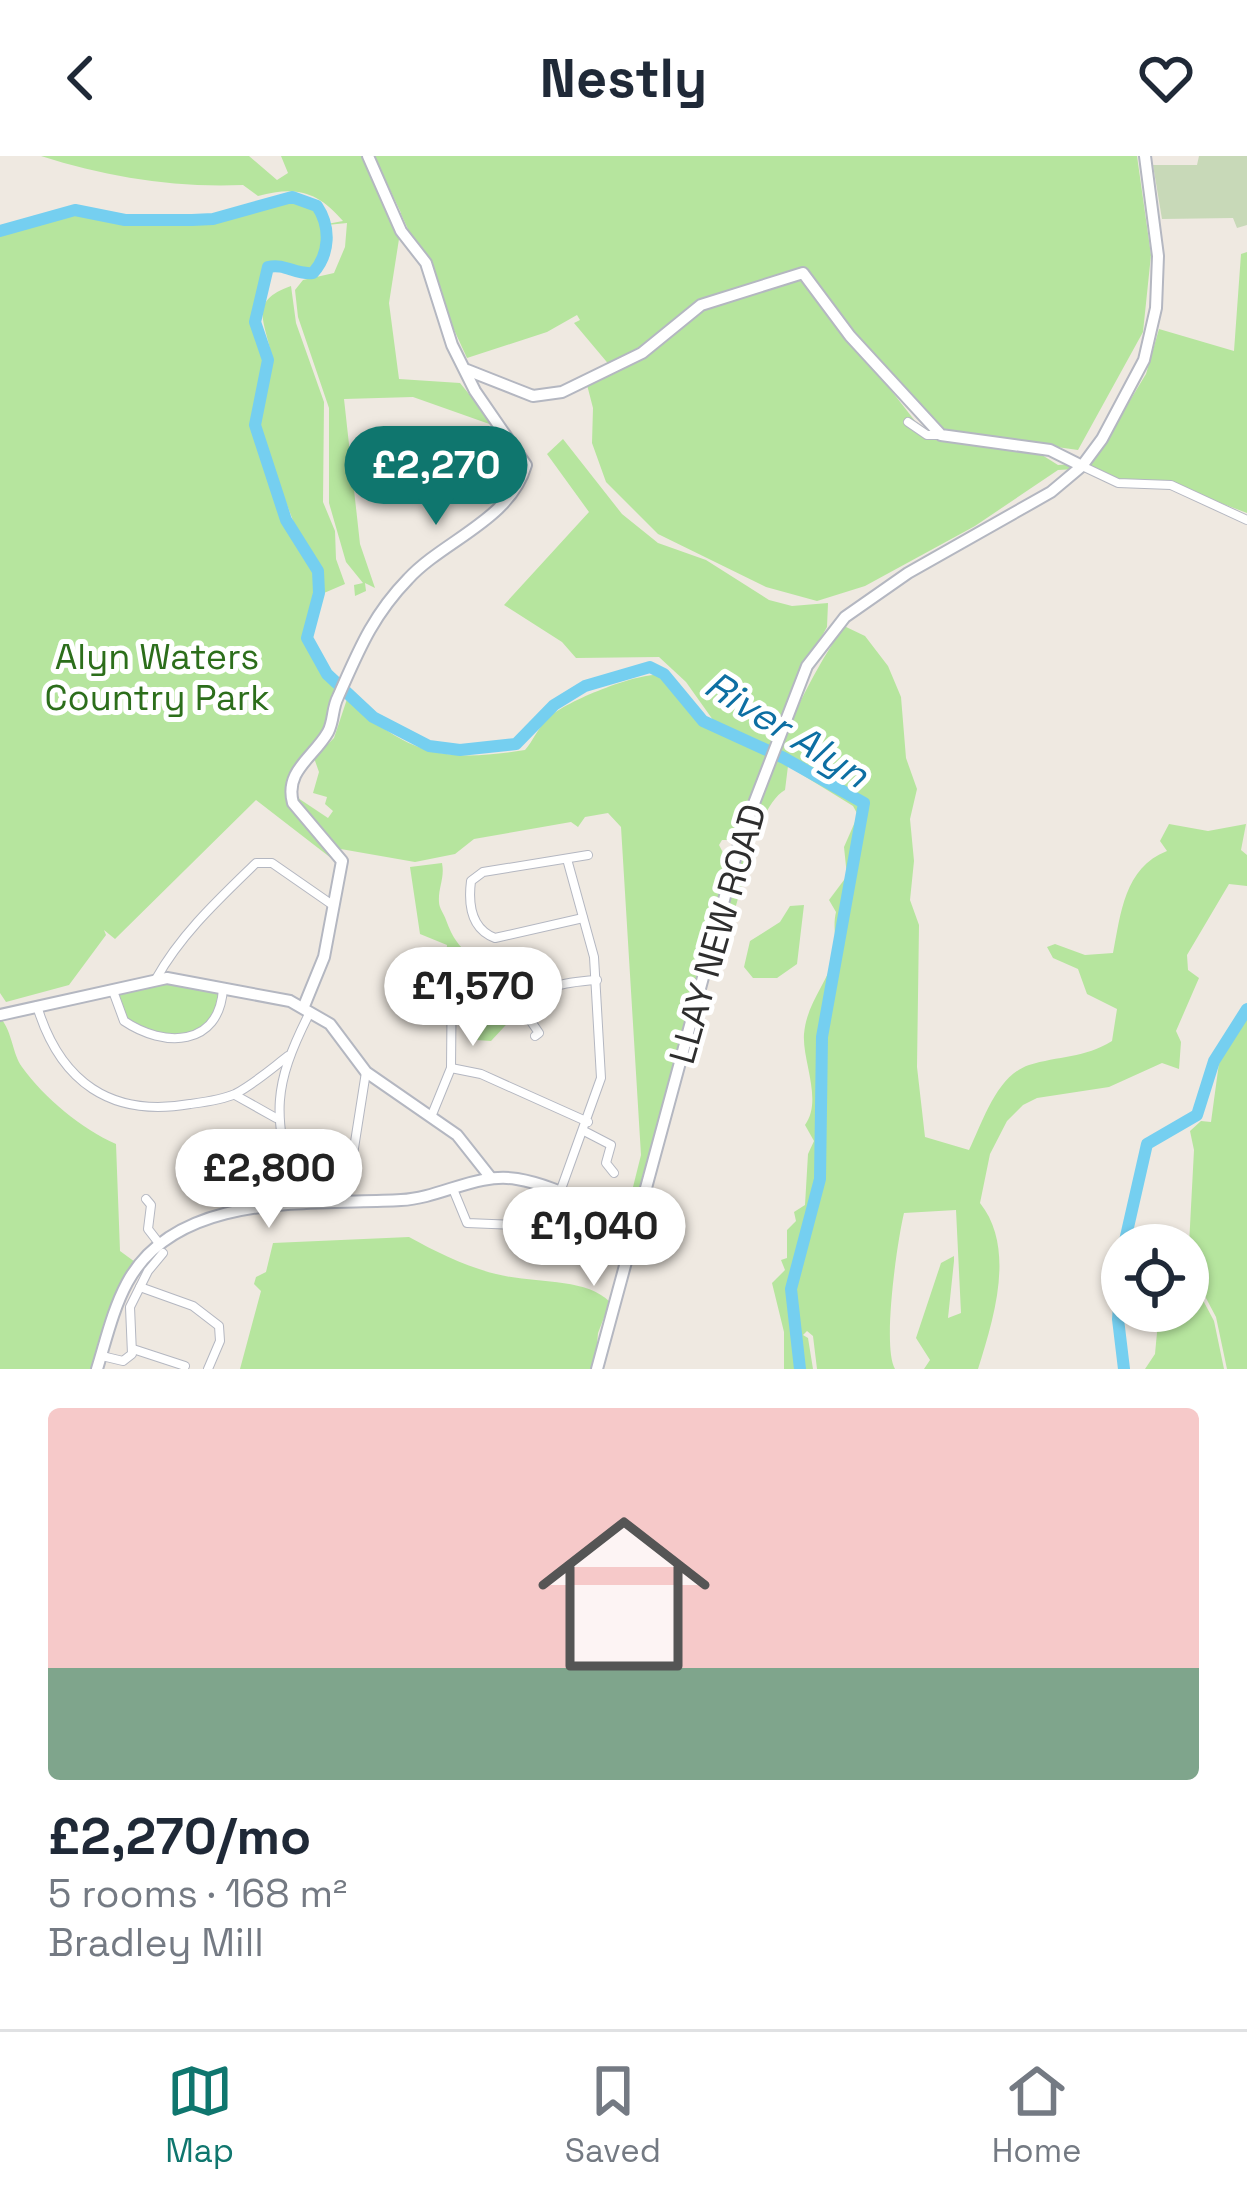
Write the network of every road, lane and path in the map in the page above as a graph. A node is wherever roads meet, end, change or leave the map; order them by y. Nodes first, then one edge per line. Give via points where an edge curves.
1 (368, 156) edge
2 (1145, 156) edge
3 (467, 370) junction
4 (908, 422) dead end
5 (940, 435) junction
6 (1082, 466) junction
7 (1247, 520) edge
8 (588, 855) dead end
9 (567, 859) junction
10 (334, 906) junction
11 (583, 918) junction
12 (156, 979) junction
13 (597, 980) junction
14 (223, 989) junction
15 (112, 990) junction
16 (395, 1000) dead end
17 (37, 1006) junction
18 (308, 1008) junction
19 (0, 1015) edge
20 (539, 1033) dead end
21 (288, 1056) junction
22 (451, 1068) junction
23 (367, 1072) junction
24 (234, 1094) junction
25 (431, 1117) junction
26 (276, 1118) junction
27 (586, 1126) junction
28 (614, 1173) dead end
29 (491, 1178) junction
30 (453, 1189) junction
31 (560, 1193) junction
32 (346, 1199) junction
33 (151, 1203) dead end
34 (295, 1203) junction
35 (638, 1222) junction
36 (515, 1225) dead end
37 (160, 1248) junction
38 (140, 1287) junction
39 (133, 1348) junction
40 (100, 1362) edge
41 (123, 1365) edge
42 (185, 1366) dead end
43 (208, 1369) edge
44 (597, 1369) edge

1 - 3 street via 401,231 426,262
2 - 6 street, LLAY NEW ROAD via 1158,256 1152,333 1132,391
3 - 5 street via 533,396 562,392 642,353 701,305 803,273
3 - 10 street via 526,465 521,482 410,576 366,631 332,725 297,768 293,803 342,860
4 - 5 street
5 - 6 street via 1050,450
6 - 7 street via 1118,483 1171,485
6 - 35 street, LLAY NEW ROAD via 1051,493 845,617 807,666 741,837
8 - 9 street
9 - 11 street
9 - 11 street via 483,872 471,881 475,922 495,938
10 - 12 street via 272,863 256,863
10 - 18 street
11 - 13 street
12 - 14 street
12 - 15 street
13 - 20 street via 549,988 530,1004
13 - 27 street via 601,1078
14 - 15 street via 208,1028 160,1040 124,1021
14 - 18 street
15 - 17 street
16 - 22 street via 399,970 452,967
17 - 19 street
17 - 24 street via 62,1060 126,1106
18 - 21 street
18 - 23 street
21 - 24 street
21 - 26 street
22 - 25 street
22 - 27 street via 481,1074
23 - 25 street
23 - 32 street
24 - 26 street
25 - 29 street via 465,1142
26 - 34 street
27 - 28 street via 611,1145 606,1163
27 - 31 street
29 - 30 street
29 - 31 street
30 - 32 street via 418,1199
30 - 36 street via 467,1223
31 - 35 street
32 - 34 street
33 - 37 street via 147,1222
34 - 37 street via 192,1224
35 - 44 street, LLAY NEW ROAD
37 - 38 street
37 - 40 street via 127,1282
38 - 39 street via 130,1307
38 - 43 street via 194,1306 219,1326
39 - 41 street
39 - 42 street
40 - 41 street

